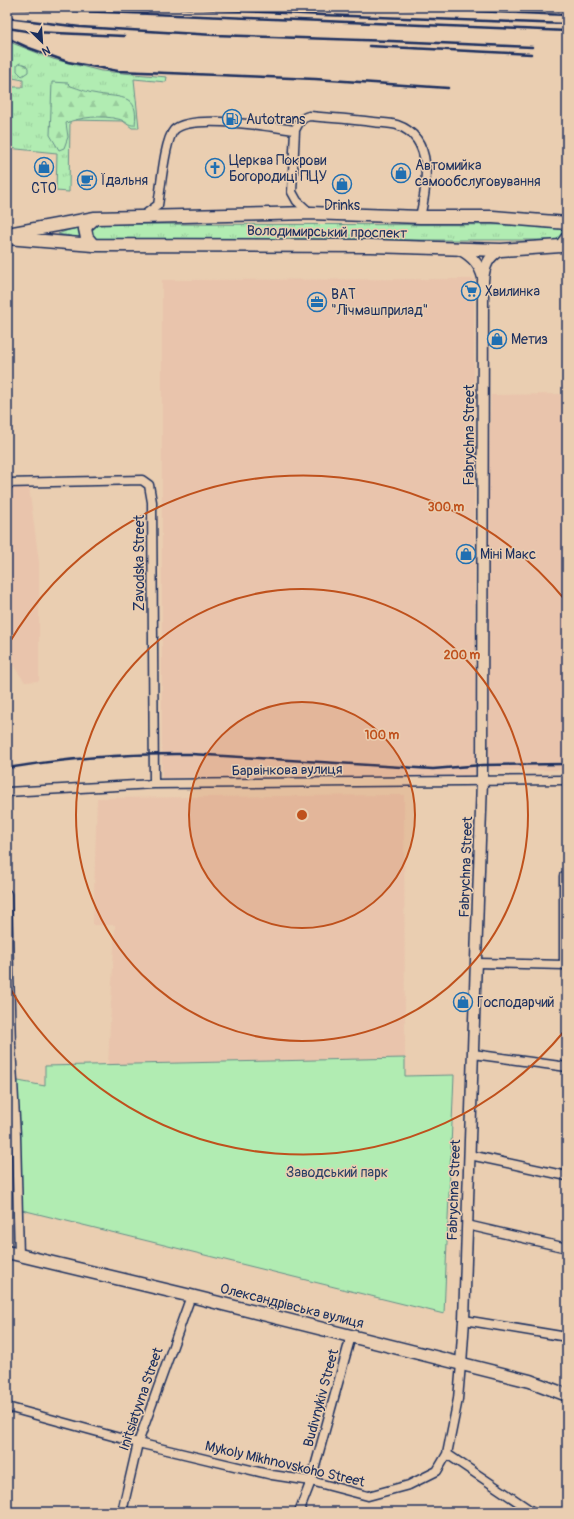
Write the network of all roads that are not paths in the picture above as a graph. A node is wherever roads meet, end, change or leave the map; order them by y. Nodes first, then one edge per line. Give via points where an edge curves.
1 (295, 130) junction
2 (310, 212) junction
3 (142, 217) junction
4 (420, 217) junction
5 (95, 218) junction
6 (564, 225) edge
7 (7, 234) edge
8 (7, 238) edge
9 (565, 243) edge
10 (93, 245) junction
11 (460, 250) junction
12 (501, 250) junction
13 (476, 262) junction
14 (487, 263) junction
15 (483, 278) junction
16 (7, 483) edge
17 (482, 780) junction
18 (567, 780) edge
19 (154, 784) junction
20 (7, 792) edge
21 (564, 876) dead end
22 (7, 894) edge
23 (477, 963) junction
24 (9, 1046) edge
25 (473, 1054) junction
26 (567, 1067) edge
27 (470, 1155) junction
28 (567, 1176) edge
29 (467, 1226) junction
30 (567, 1248) edge
31 (13, 1254) edge
32 (191, 1296) junction
33 (464, 1320) junction
34 (351, 1336) junction
35 (567, 1338) edge
36 (461, 1364) junction
37 (567, 1396) edge
38 (7, 1407) edge
39 (138, 1443) junction
40 (446, 1454) junction
41 (311, 1481) junction
42 (122, 1512) edge
43 (300, 1512) edge
44 (533, 1512) edge

1 - 2 street via 292,192 297,201
1 - 3 street via 222,121 185,123 174,130 168,143 158,205
1 - 4 street via 299,122 309,116 397,125 413,135 419,143 424,160 427,186
2 - 3 main road, Володимирський проспект
2 - 4 main road, Володимирський проспект
3 - 5 main road, Володимирський проспект
4 - 6 main road, Володимирський проспект via 493,217
5 - 7 main road, Володимирський проспект
5 - 10 main road via 85,229 87,238
8 - 10 main road, Володимирський проспект
9 - 12 main road, Володимирський проспект
10 - 11 main road, Володимирський проспект via 370,246
11 - 12 main road, Володимирський проспект
11 - 13 street
12 - 14 street via 490,257
13 - 14 street
13 - 15 street
14 - 15 street
15 - 17 street, Fabrychna Street
16 - 19 street, Zavodska Street via 142,480 149,485 152,502
17 - 18 street, Барвінкова вулиця
17 - 19 street, Барвінкова вулиця
17 - 23 street, Fabrychna Street
19 - 20 street, Барвінкова вулиця
21 - 23 street via 564,965
22 - 24 street
23 - 25 street, Fabrychna Street
24 - 31 street via 16,1136
25 - 26 street
25 - 27 street, Fabrychna Street
27 - 28 street
27 - 29 street, Fabrychna Street
29 - 30 street
29 - 33 street, Fabrychna Street
31 - 32 main road, Олександрівська вулиця
32 - 34 main road, Олександрівська вулиця
32 - 39 street, Initsiatyvna Street
33 - 35 street
33 - 36 street, Fabrychna Street
34 - 36 main road, Олександрівська вулиця
34 - 41 street, Budivnykiv Street
36 - 37 main road, Олександрівська вулиця via 530,1381
36 - 40 street, Fabrychna Street via 458,1399
38 - 39 street, Mykoly Mikhnovskoho Street
39 - 41 street, Mykoly Mikhnovskoho Street via 272,1475
39 - 42 street, Initsiatyvna Street
40 - 41 street, Mykoly Mikhnovskoho Street via 436,1471 409,1485 368,1496
40 - 44 street
41 - 43 street, Budivnykiv Street

